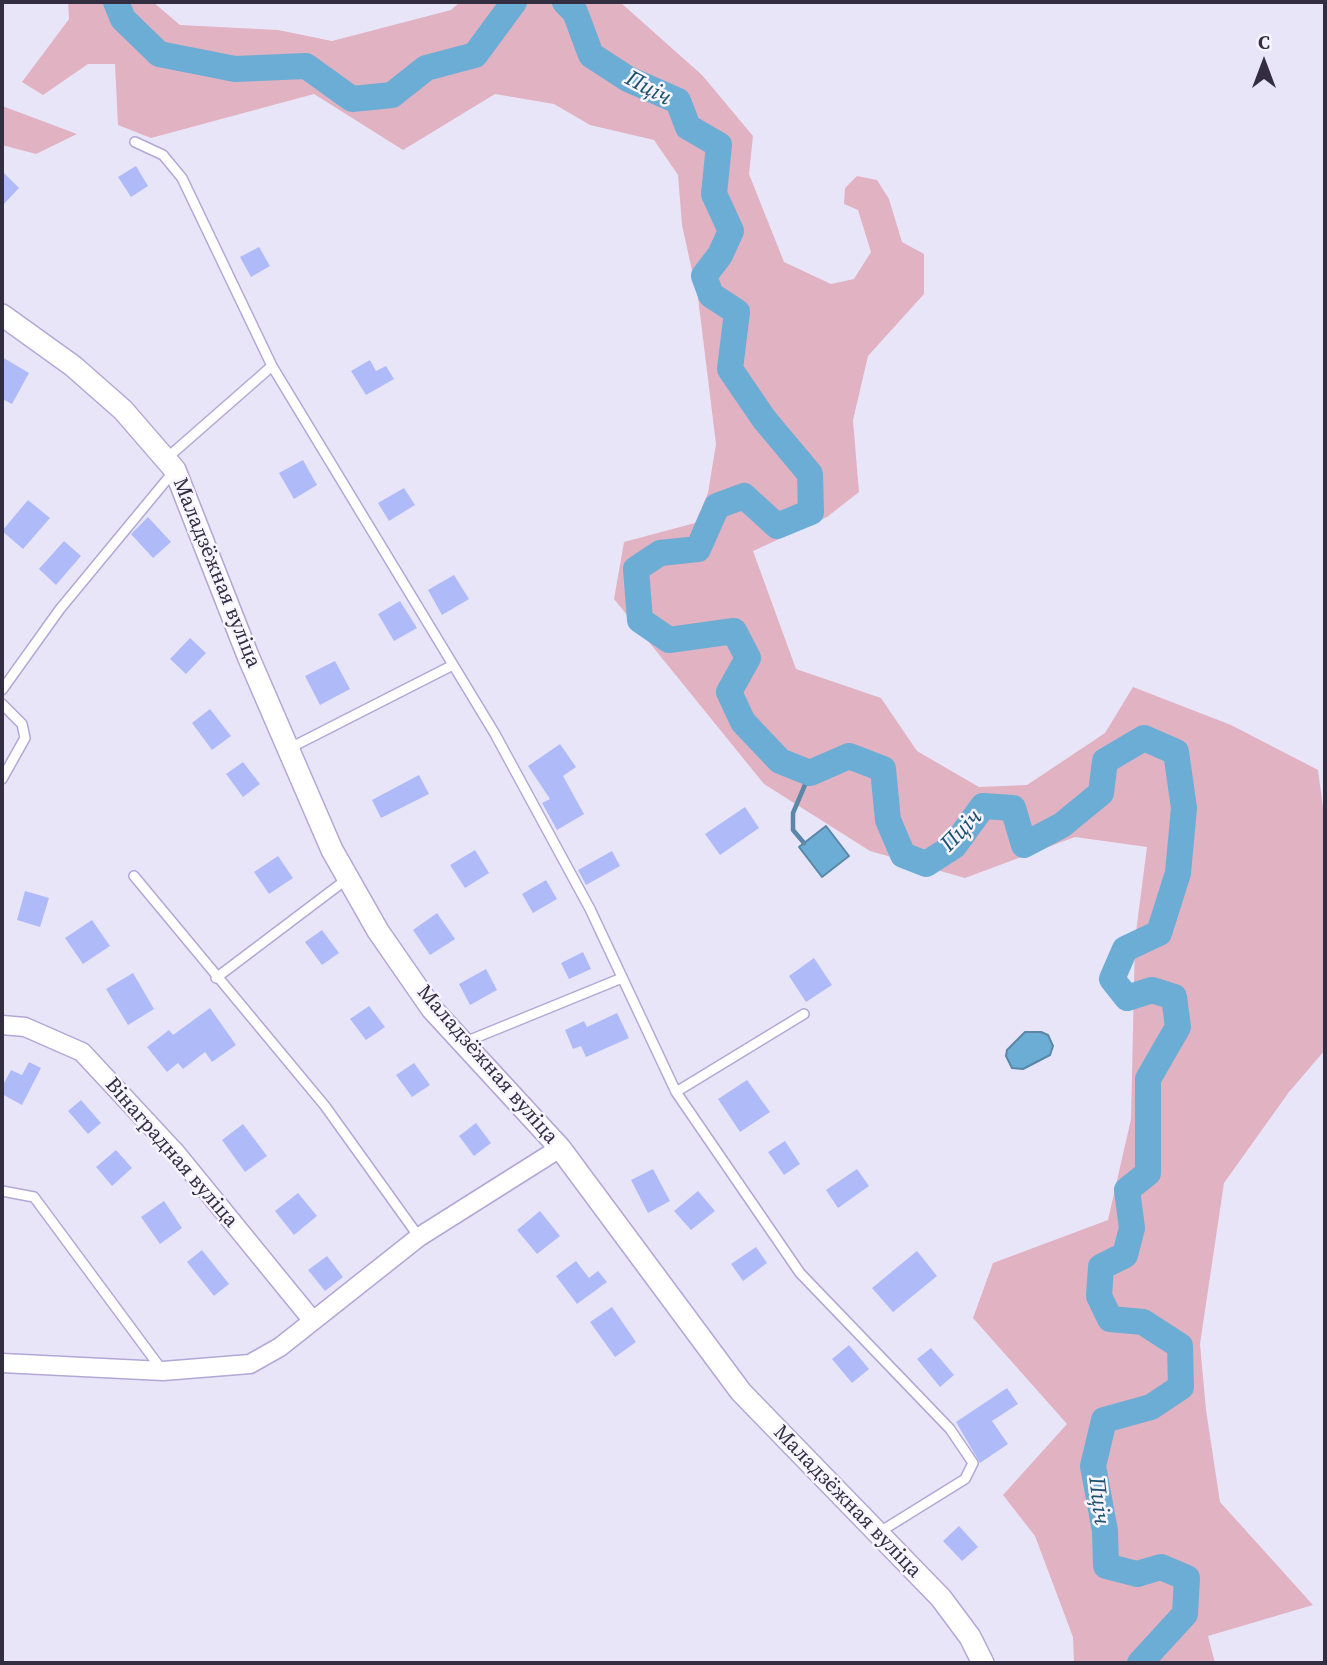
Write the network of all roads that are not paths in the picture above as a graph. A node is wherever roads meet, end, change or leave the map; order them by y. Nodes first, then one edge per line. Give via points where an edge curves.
1 (135, 142) dead end
2 (2, 315) edge
3 (272, 366) junction
4 (171, 464) junction
5 (453, 665) junction
6 (2, 690) edge
7 (2, 704) edge
8 (288, 749) junction
9 (2, 779) edge
10 (134, 876) dead end
11 (348, 878) junction
12 (216, 978) junction
13 (622, 978) junction
14 (804, 1014) dead end
15 (2, 1025) edge
16 (463, 1043) junction
17 (676, 1092) junction
18 (560, 1147) junction
19 (2, 1191) edge
20 (419, 1237) junction
21 (313, 1321) junction
22 (2, 1363) edge
23 (163, 1371) junction
24 (878, 1534) junction
25 (983, 1663) edge

1 - 3 lane via 163,155 182,178
2 - 4 street, Маладзёжная вуліца via 73,366 123,410
3 - 4 lane
3 - 5 lane
4 - 6 lane
4 - 8 street, Маладзёжная вуліца
5 - 8 lane
5 - 13 lane via 584,897
7 - 9 lane via 22,724 25,738
8 - 11 street, Маладзёжная вуліца
10 - 12 lane
11 - 12 lane
11 - 16 street, Маладзёжная вуліца via 432,1009
12 - 20 lane via 325,1106
13 - 16 lane
13 - 17 lane
14 - 17 lane
15 - 21 street, Вінаградная вуліца via 25,1027 82,1052 176,1153
16 - 18 street, Маладзёжная вуліца
17 - 24 lane via 800,1273 950,1429 973,1463 965,1479
18 - 20 street
18 - 24 street, Маладзёжная вуліца via 741,1392
19 - 23 lane via 34,1197
20 - 21 street
21 - 23 street via 250,1364
22 - 23 street
24 - 25 street, Маладзёжная вуліца via 941,1598

